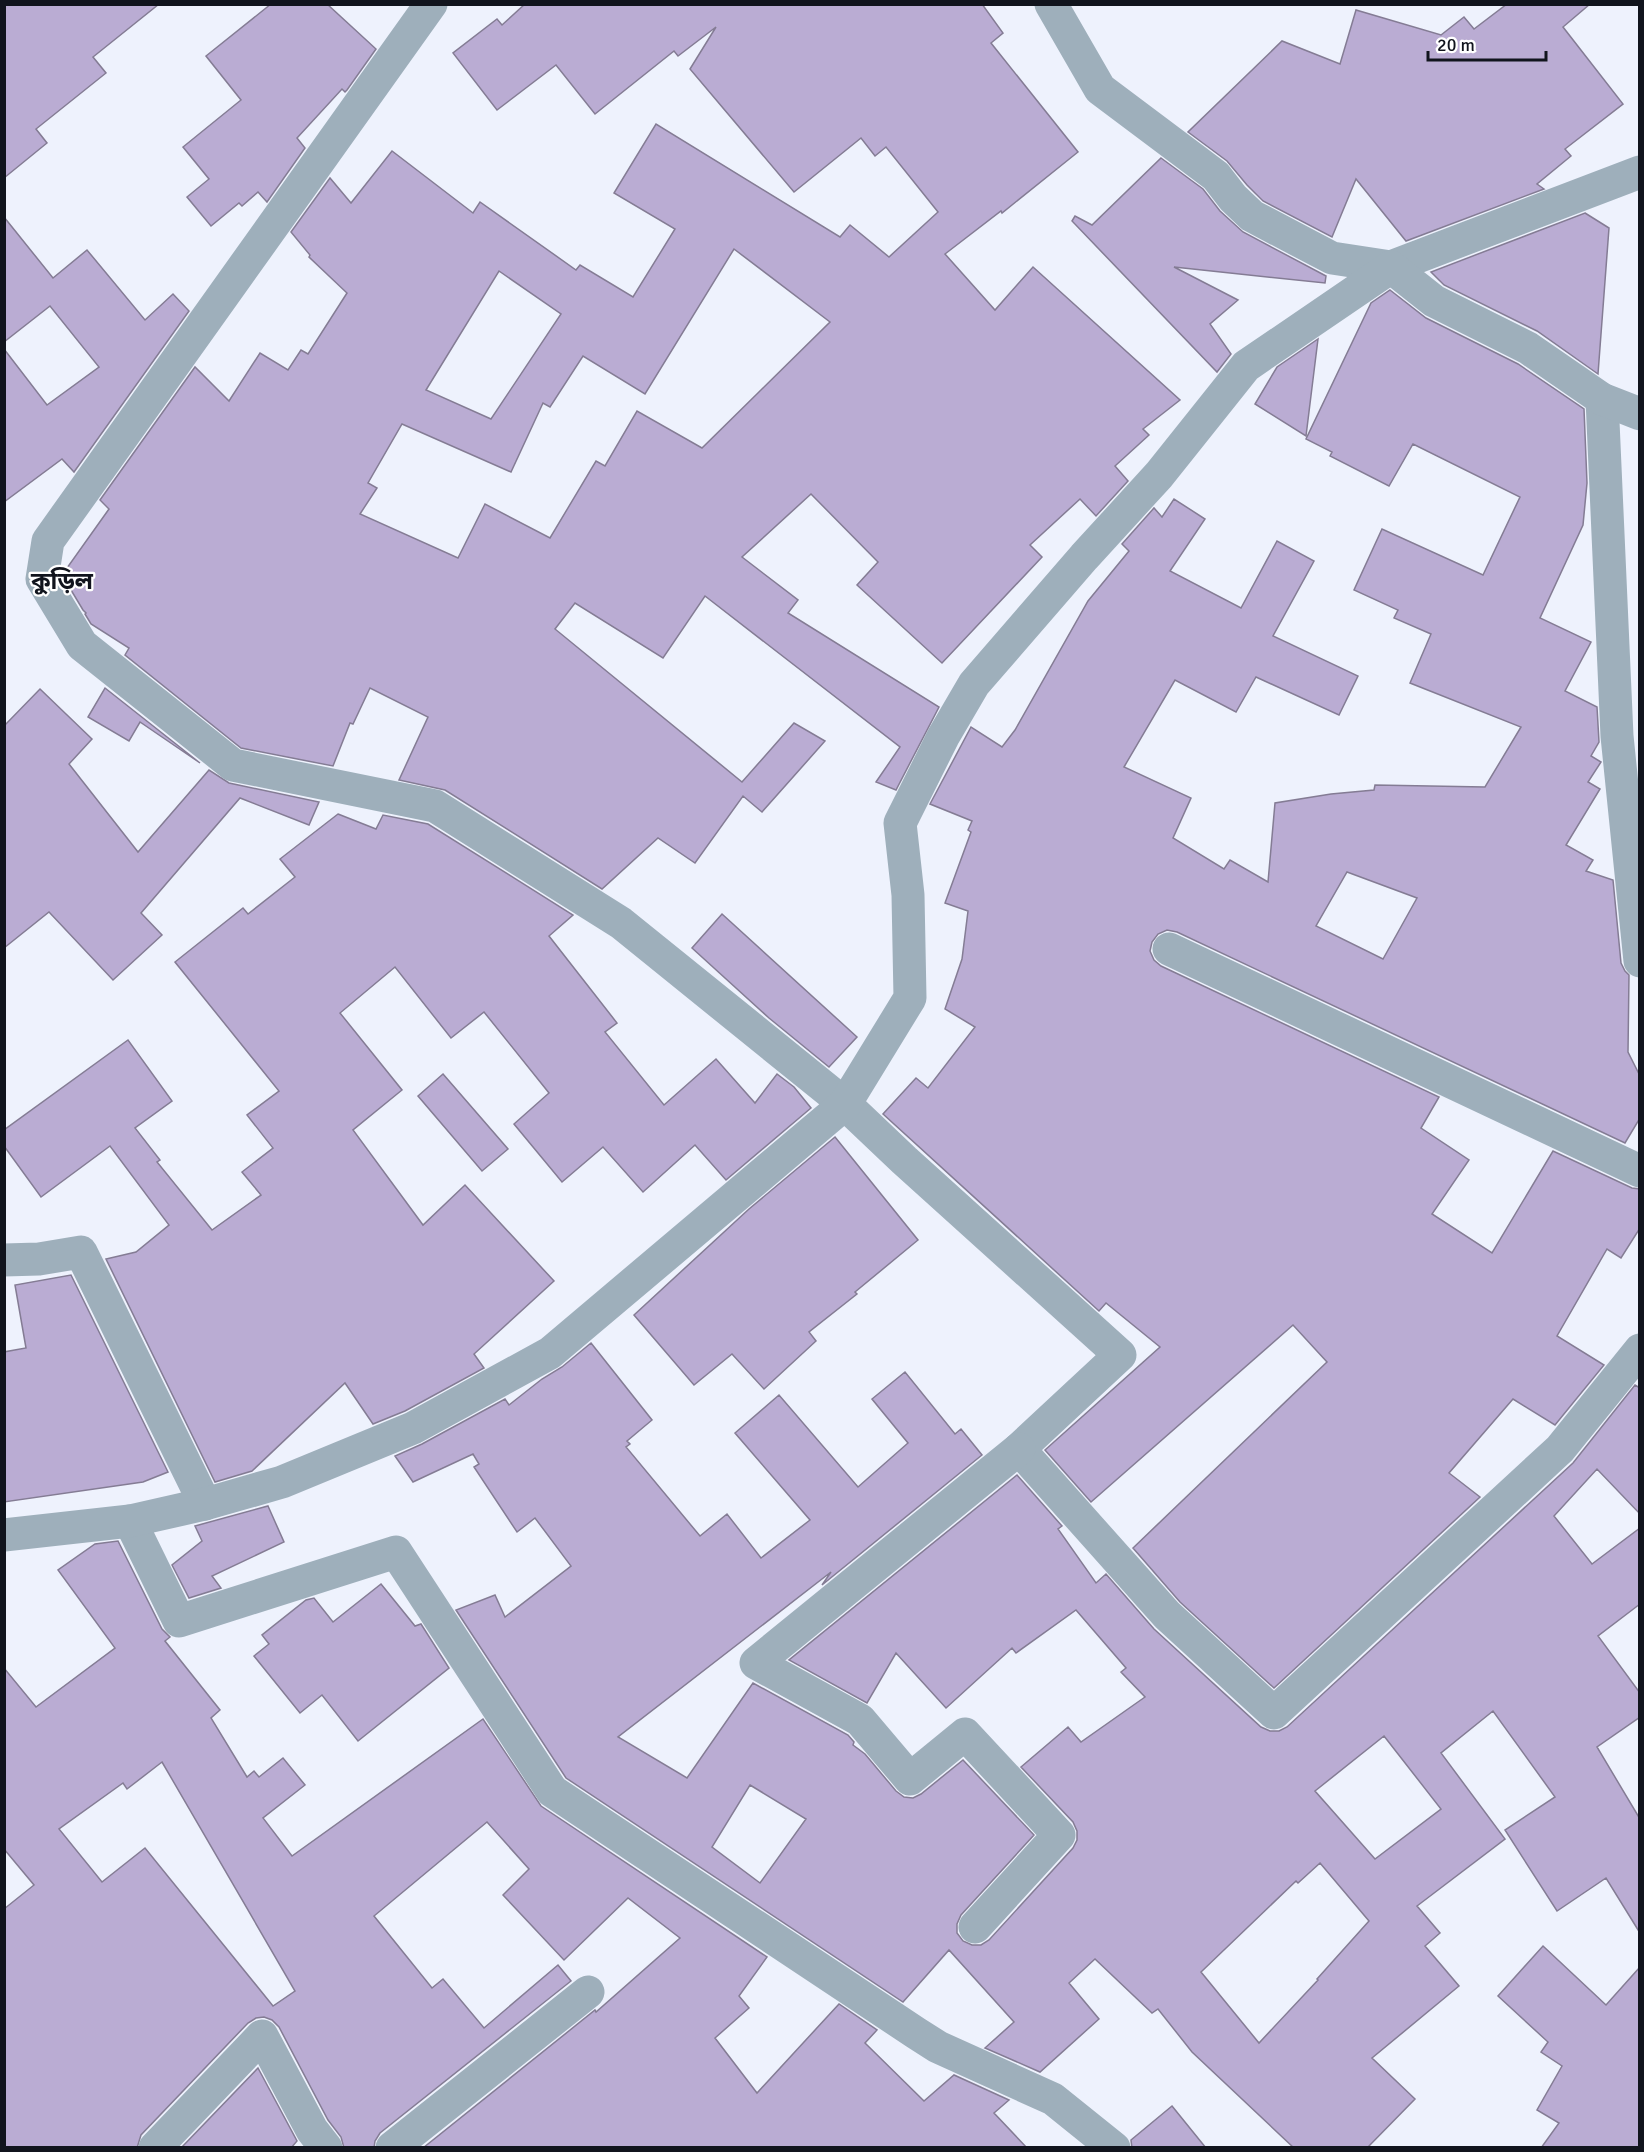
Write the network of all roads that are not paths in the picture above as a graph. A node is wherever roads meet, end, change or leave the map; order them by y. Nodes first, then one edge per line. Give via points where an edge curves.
1 (431, 4) edge
2 (1051, 4) edge
3 (1640, 172) edge
4 (1391, 267) junction
5 (1602, 399) junction
6 (1640, 414) edge
7 (1169, 949) dead end
8 (1640, 961) edge
9 (845, 1104) junction
10 (1640, 1171) edge
11 (4, 1260) edge
12 (1640, 1350) edge
13 (1019, 1449) junction
14 (205, 1504) junction
15 (130, 1521) junction
16 (4, 1535) edge
17 (975, 1927) dead end
18 (588, 1992) dead end
19 (155, 2148) edge
20 (326, 2148) edge
21 (392, 2148) edge
22 (1114, 2148) edge

1 - 9 street via 48,541 42,579 82,645 233,765 435,806 621,923
2 - 4 street via 1100,89 1216,176 1252,216 1332,258
3 - 4 street
4 - 5 street via 1434,301 1528,348
4 - 9 street via 1246,366 1159,475 974,684 900,823 908,895 910,998
5 - 6 street
5 - 8 street via 1617,736
7 - 10 street
9 - 13 street via 1120,1355
9 - 14 street via 550,1353 413,1428 282,1482
11 - 14 street via 81,1252
12 - 13 street via 1560,1449 1274,1713 1167,1615
13 - 17 street via 756,1663 860,1720 910,1779 965,1734 1059,1835
14 - 15 street
15 - 16 street
15 - 22 street via 179,1621 396,1552 552,1791 938,2047 1053,2099
18 - 21 street
19 - 20 street via 262,2036 312,2130

